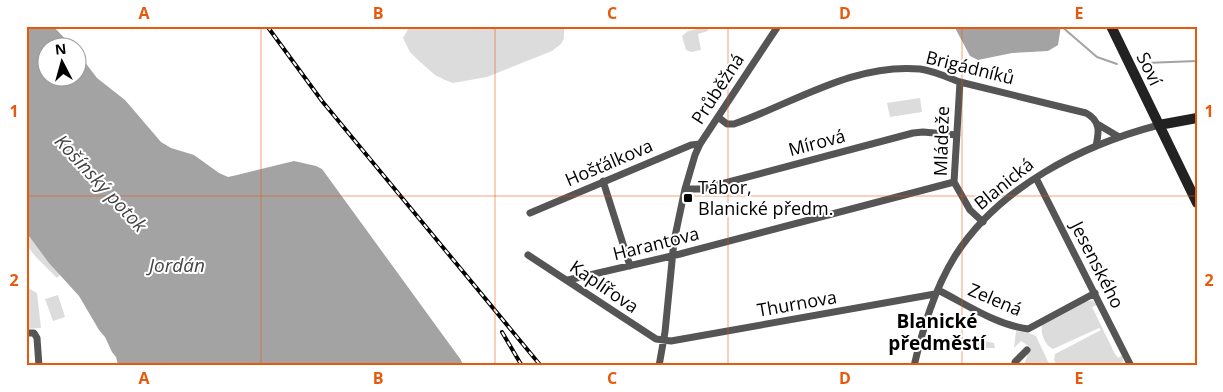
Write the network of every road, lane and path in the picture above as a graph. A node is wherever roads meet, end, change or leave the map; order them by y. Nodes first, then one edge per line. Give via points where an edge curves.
1 (778, 26) edge
2 (1111, 26) edge
3 (960, 82) junction
4 (718, 117) junction
5 (1197, 118) edge
6 (1099, 125) junction
7 (1158, 125) junction
8 (957, 135) junction
9 (1119, 137) junction
10 (700, 144) junction
11 (1096, 146) junction
12 (1036, 178) junction
13 (603, 180) junction
14 (954, 182) junction
15 (685, 189) junction
16 (1197, 204) edge
17 (530, 213) dead end
18 (983, 222) junction
19 (528, 255) dead end
20 (672, 256) junction
21 (630, 266) junction
22 (568, 280) junction
23 (936, 292) junction
24 (1094, 293) junction
25 (26, 333) edge
26 (664, 341) junction
27 (1027, 350) dead end
28 (39, 366) edge
29 (659, 366) edge
30 (914, 366) edge
31 (1017, 366) edge
32 (1131, 366) edge

1 - 4 street, Průběžná
2 - 7 main road, Soví
3 - 4 street, Brigádníků via 920,69 889,70 829,84 734,124 727,124
3 - 6 street, Brigádníků via 1081,112 1092,116
3 - 8 street, Mládeže
4 - 10 street, Průběžná
5 - 7 main road, Blanická
6 - 9 street, Brigádníků
6 - 11 street
7 - 9 street, Blanická
7 - 16 main road, Soví
8 - 14 street, Mládeže
8 - 15 street, Mírová via 912,134 702,188
9 - 11 street, Blanická
10 - 13 street, Hošťálkova
10 - 15 street, Průběžná
11 - 12 street, Blanická via 1060,162
12 - 18 street, Blanická
12 - 24 street, Jesenského
13 - 17 street, Hošťálkova
13 - 21 street
14 - 18 street, Mládeže via 970,210
14 - 20 street, Harantova
15 - 20 street, Průběžná
18 - 23 street, Blanická via 955,256
19 - 22 street, Kaplířova
20 - 21 street, Harantova
20 - 26 street, Průběžná
21 - 22 street, Harantova
22 - 26 street, Kaplířova via 656,340
23 - 24 street, Zelená via 993,318 1028,329
23 - 26 street, Thurnova
23 - 30 street, Blanická
24 - 32 street, Jesenského
25 - 28 street via 34,333 37,338
26 - 29 street, Průběžná
27 - 31 street via 1015,362

